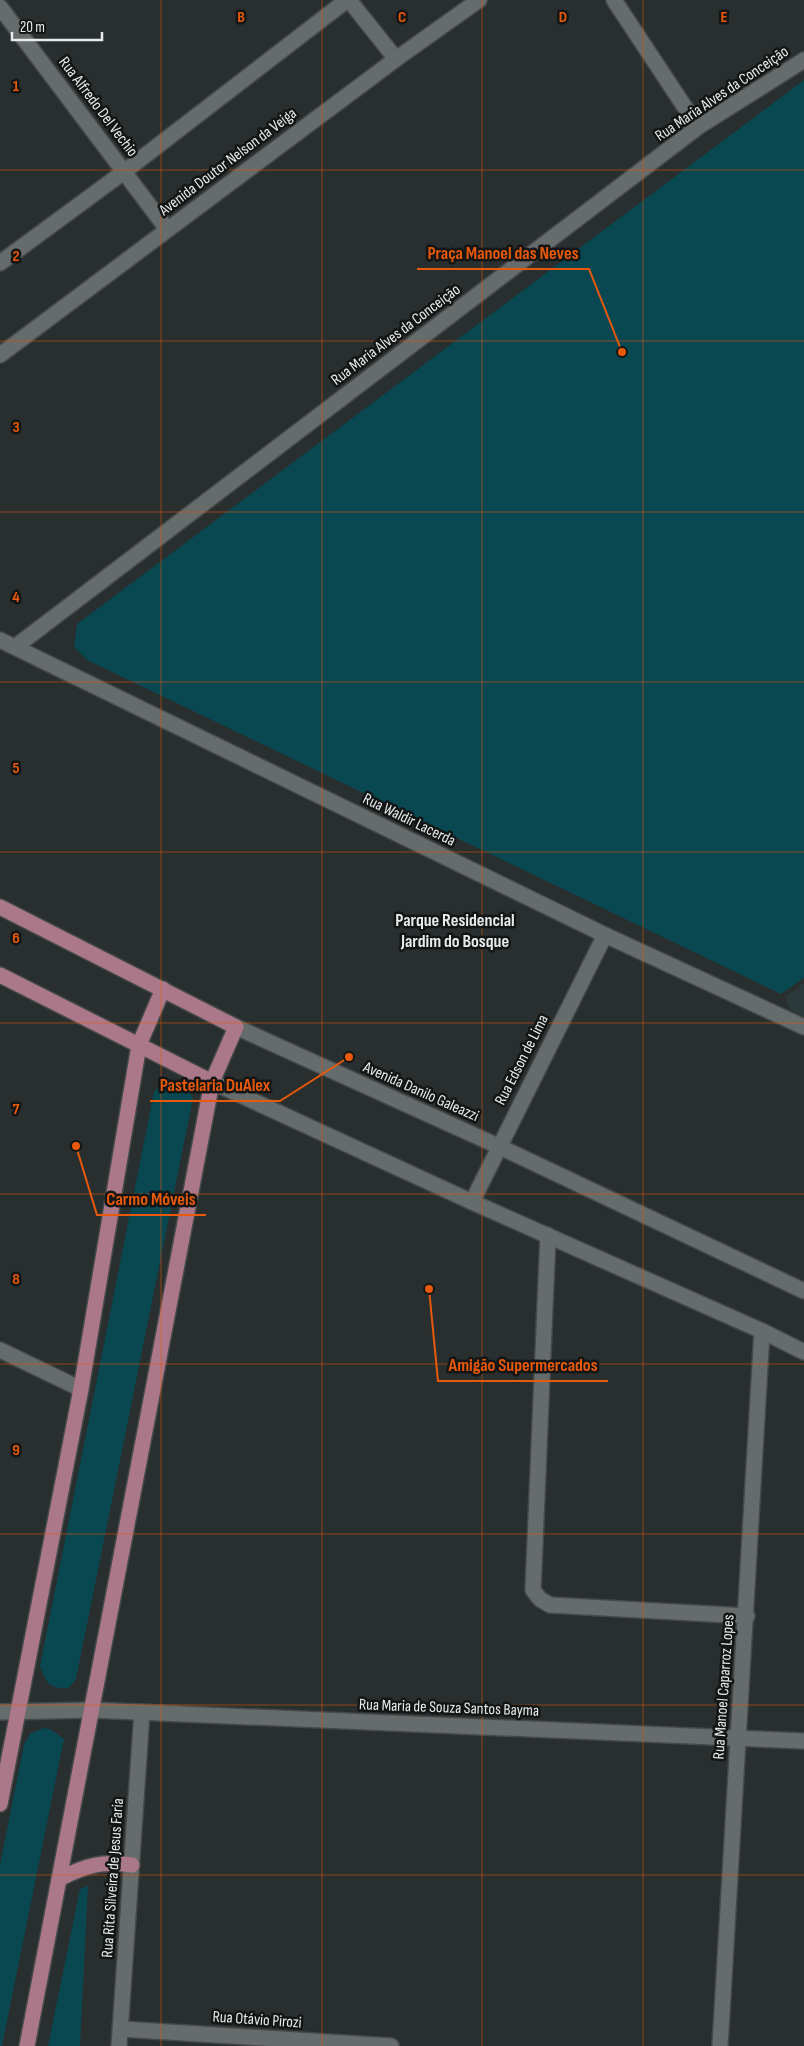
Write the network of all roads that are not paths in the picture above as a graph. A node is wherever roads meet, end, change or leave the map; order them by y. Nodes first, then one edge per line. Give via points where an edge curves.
1 (348, 0) edge
2 (480, 0) edge
3 (614, 0) edge
4 (0, 7) edge
5 (396, 59) junction
6 (804, 60) edge
7 (698, 127) junction
8 (125, 171) junction
9 (167, 229) junction
10 (0, 263) edge
11 (0, 355) edge
12 (0, 640) edge
13 (15, 647) junction
14 (0, 907) edge
15 (605, 935) junction
16 (0, 975) edge
17 (163, 989) junction
18 (236, 1027) junction
19 (804, 1027) edge
20 (140, 1045) junction
21 (212, 1082) junction
22 (498, 1146) junction
23 (472, 1202) junction
24 (548, 1235) junction
25 (804, 1291) edge
26 (762, 1331) junction
27 (0, 1350) edge
28 (804, 1352) edge
29 (81, 1389) junction
30 (747, 1616) junction
31 (92, 1710) junction
32 (18, 1711) junction
33 (0, 1712) edge
34 (142, 1712) junction
35 (738, 1738) junction
36 (804, 1741) edge
37 (0, 1804) edge
38 (132, 1865) junction
39 (59, 1878) junction
40 (121, 2029) junction
41 (27, 2046) edge
42 (120, 2046) edge
43 (391, 2046) edge
44 (720, 2046) edge

1 - 5 street
1 - 8 street
2 - 5 street, Avenida Doutor Nelson da Veiga
3 - 7 street
4 - 8 street, Rua Alfredo Del Vechio
5 - 9 street, Avenida Doutor Nelson da Veiga
6 - 7 street, Rua Maria Alves da Conceição
7 - 13 street, Rua Maria Alves da Conceição
8 - 9 street, Rua Alfredo Del Vechio
8 - 10 street
9 - 11 street, Avenida Doutor Nelson da Veiga
12 - 13 street, Rua Waldir Lacerda
13 - 15 street, Rua Waldir Lacerda
14 - 17 main road, Avenida Danilo Galeazzi
15 - 19 street, Rua Waldir Lacerda
15 - 22 street, Rua Edson de Lima
16 - 20 main road
17 - 18 main road, Avenida Danilo Galeazzi
17 - 20 main road
18 - 21 main road
18 - 22 street, Avenida Danilo Galeazzi
20 - 21 main road
20 - 29 main road
21 - 23 street
21 - 31 main road
22 - 23 street, Rua Edson de Lima
22 - 25 street, Avenida Danilo Galeazzi
23 - 24 street
24 - 26 street
24 - 30 street via 533,1590 550,1605
26 - 28 street
26 - 30 street, Rua Manoel Caparroz Lopes
27 - 29 street
29 - 32 main road
30 - 35 street, Rua Manoel Caparroz Lopes
31 - 32 street, Rua Maria de Souza Santos Bayma
31 - 34 street, Rua Maria de Souza Santos Bayma
31 - 39 main road
32 - 33 street, Rua Maria de Souza Santos Bayma
32 - 37 main road
34 - 35 street, Rua Maria de Souza Santos Bayma
34 - 38 street, Rua Rita Silveira de Jesus Faria
35 - 36 street, Rua Maria de Souza Santos Bayma
35 - 44 street, Rua Manoel Caparroz Lopes
38 - 39 main road via 110,1863 83,1867
38 - 40 street, Rua Rita Silveira de Jesus Faria
39 - 41 main road
40 - 42 street, Rua Rita Silveira de Jesus Faria
40 - 43 street, Rua Otávio Pirozi

